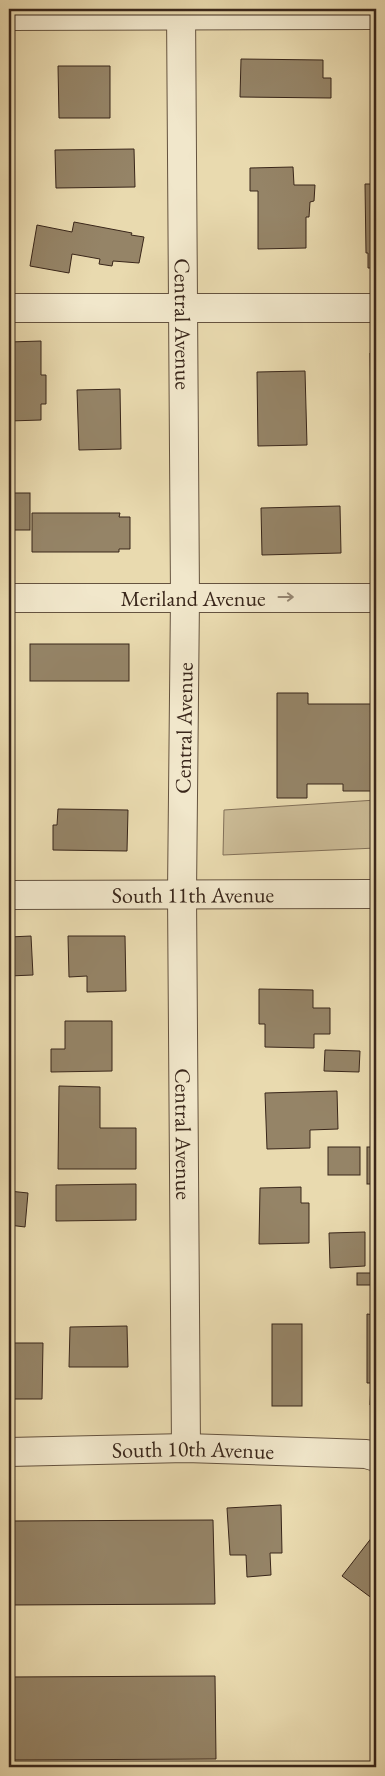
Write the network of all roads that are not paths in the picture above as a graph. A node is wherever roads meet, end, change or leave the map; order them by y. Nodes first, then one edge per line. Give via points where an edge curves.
1 (181, 12) edge
2 (376, 15) edge
3 (9, 16) edge
4 (181, 307) junction
5 (9, 308) edge
6 (376, 308) edge
7 (185, 597) junction
8 (9, 598) edge
9 (376, 598) edge
10 (182, 894) junction
11 (376, 894) edge
12 (9, 895) edge
13 (186, 1448) junction
14 (9, 1452) edge
15 (376, 1457) edge

1 - 2 street
1 - 3 street
1 - 4 street, Central Avenue
4 - 5 street
4 - 6 street
4 - 7 street, Central Avenue
7 - 8 street, Meriland Avenue
7 -> 9 street, Meriland Avenue
7 - 10 street, Central Avenue
10 - 11 street, South 11th Avenue
10 - 12 street, South 11th Avenue
10 - 13 street, Central Avenue
13 - 14 street, South 10th Avenue
13 - 15 street, South 10th Avenue via 366,1454

